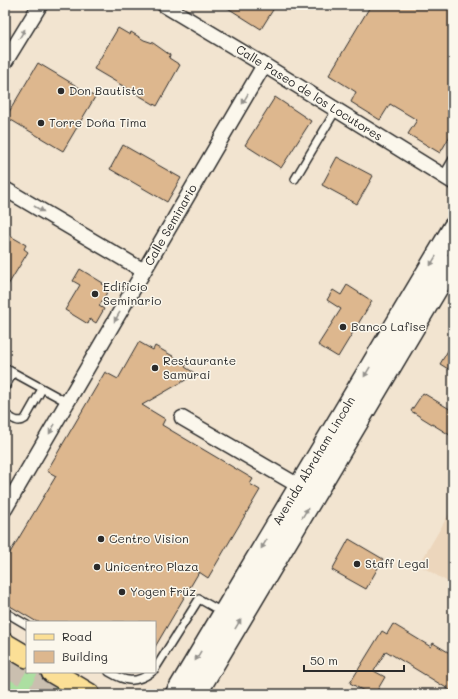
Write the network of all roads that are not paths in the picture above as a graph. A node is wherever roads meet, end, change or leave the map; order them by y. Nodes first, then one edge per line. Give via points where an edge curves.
1 (40, 5) edge
2 (164, 5) edge
3 (5, 62) edge
4 (264, 65) junction
5 (336, 110) junction
6 (453, 159) edge
7 (295, 179) dead end
8 (448, 179) edge
9 (5, 189) edge
10 (453, 227) edge
11 (453, 263) edge
12 (144, 271) junction
13 (5, 368) edge
14 (13, 373) junction
15 (5, 387) edge
16 (42, 389) junction
17 (67, 402) junction
18 (5, 414) edge
19 (182, 418) dead end
20 (299, 486) junction
21 (5, 509) edge
22 (5, 612) edge
23 (224, 613) junction
24 (26, 624) edge
25 (5, 644) edge
26 (26, 656) edge
27 (156, 667) edge
28 (54, 673) edge
29 (111, 673) edge
30 (151, 673) edge
31 (89, 694) edge
32 (175, 694) edge
33 (197, 694) edge

3 -> 1 street
2 - 4 street, Calle Paseo de los Locutores
4 - 5 street, Calle Paseo de los Locutores
4 -> 12 street, Calle Seminario
5 - 7 lane
5 - 8 street, Calle Paseo de los Locutores
6 - 8 lane
9 -> 12 street
10 -> 20 main road, Avenida Abraham Lincoln
33 -> 11 main road, Avenida Abraham Lincoln
12 -> 17 street, Calle Seminario
13 - 14 lane
14 - 15 lane
14 - 16 lane
16 - 17 lane
16 - 18 lane via 25,419 19,422
17 -> 21 street, Calle Seminario
19 - 20 street
20 -> 23 main road, Avenida Abraham Lincoln
22 - 24 lane
23 - 27 lane via 199,599
23 -> 32 main road, Avenida Abraham Lincoln
25 - 26 main road
28 - 31 main road
29 - 30 lane via 129,681

